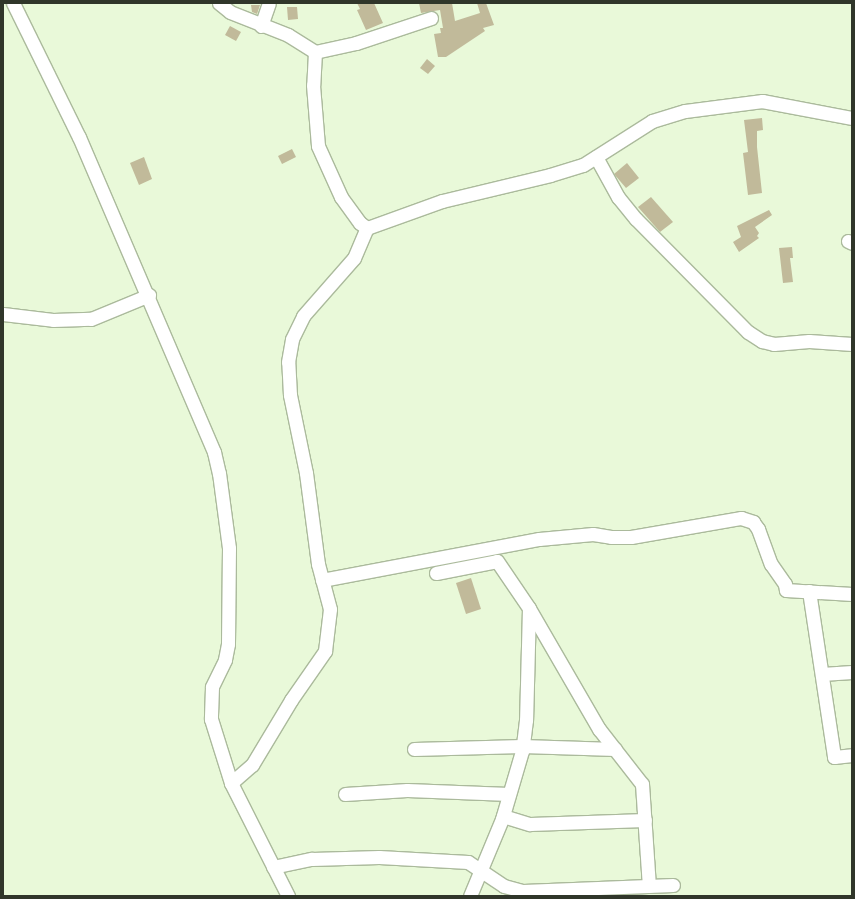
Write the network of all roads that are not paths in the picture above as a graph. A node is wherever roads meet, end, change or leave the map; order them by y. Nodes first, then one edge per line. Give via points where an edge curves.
1 (13, 3) edge
2 (219, 3) edge
3 (269, 3) edge
4 (431, 18) dead end
5 (261, 26) junction
6 (315, 52) junction
7 (852, 118) edge
8 (596, 157) junction
9 (367, 228) junction
10 (148, 295) junction
11 (3, 314) edge
12 (852, 344) edge
13 (436, 573) dead end
14 (322, 580) junction
15 (809, 592) junction
16 (852, 594) edge
17 (529, 608) junction
18 (852, 672) edge
19 (822, 674) junction
20 (522, 746) junction
21 (414, 749) dead end
22 (615, 749) junction
23 (852, 755) edge
24 (231, 783) junction
25 (345, 794) dead end
26 (509, 794) junction
27 (502, 816) junction
28 (644, 820) junction
29 (273, 867) junction
30 (481, 870) junction
31 (673, 885) dead end
32 (649, 886) junction
33 (288, 896) edge
34 (470, 896) edge

1 - 10 street via 79,137
2 - 5 street via 230,12
3 - 5 street
4 - 6 street via 356,43
5 - 6 street via 288,35
6 - 9 street via 313,85 318,146 341,197 360,223
7 - 8 street via 762,101 686,111 652,121
8 - 9 street via 583,165 442,201
8 - 12 street via 618,198 748,332 768,343 821,341
9 - 14 street via 354,258 303,316 289,353 290,395 306,474
10 - 11 street via 91,319 53,320
10 - 24 street via 207,434 219,473 229,548 228,644 225,660 212,687 210,719
13 - 17 street via 497,561
14 - 15 street via 539,539 593,534 631,537 741,518 753,522 758,529 786,590
14 - 24 street via 330,609 325,651 291,700 252,765
15 - 16 street
15 - 19 street
17 - 20 street via 526,720
17 - 22 street via 599,729
18 - 19 street
19 - 23 street via 834,757
20 - 21 street
20 - 22 street
20 - 26 street
22 - 28 street via 642,784
24 - 29 street
25 - 26 street via 407,790
26 - 27 street
27 - 28 street via 530,824
27 - 30 street
28 - 32 street
29 - 30 street via 312,859 379,857 468,862
29 - 33 street
30 - 32 street via 504,886 523,891
30 - 34 street
31 - 32 street

